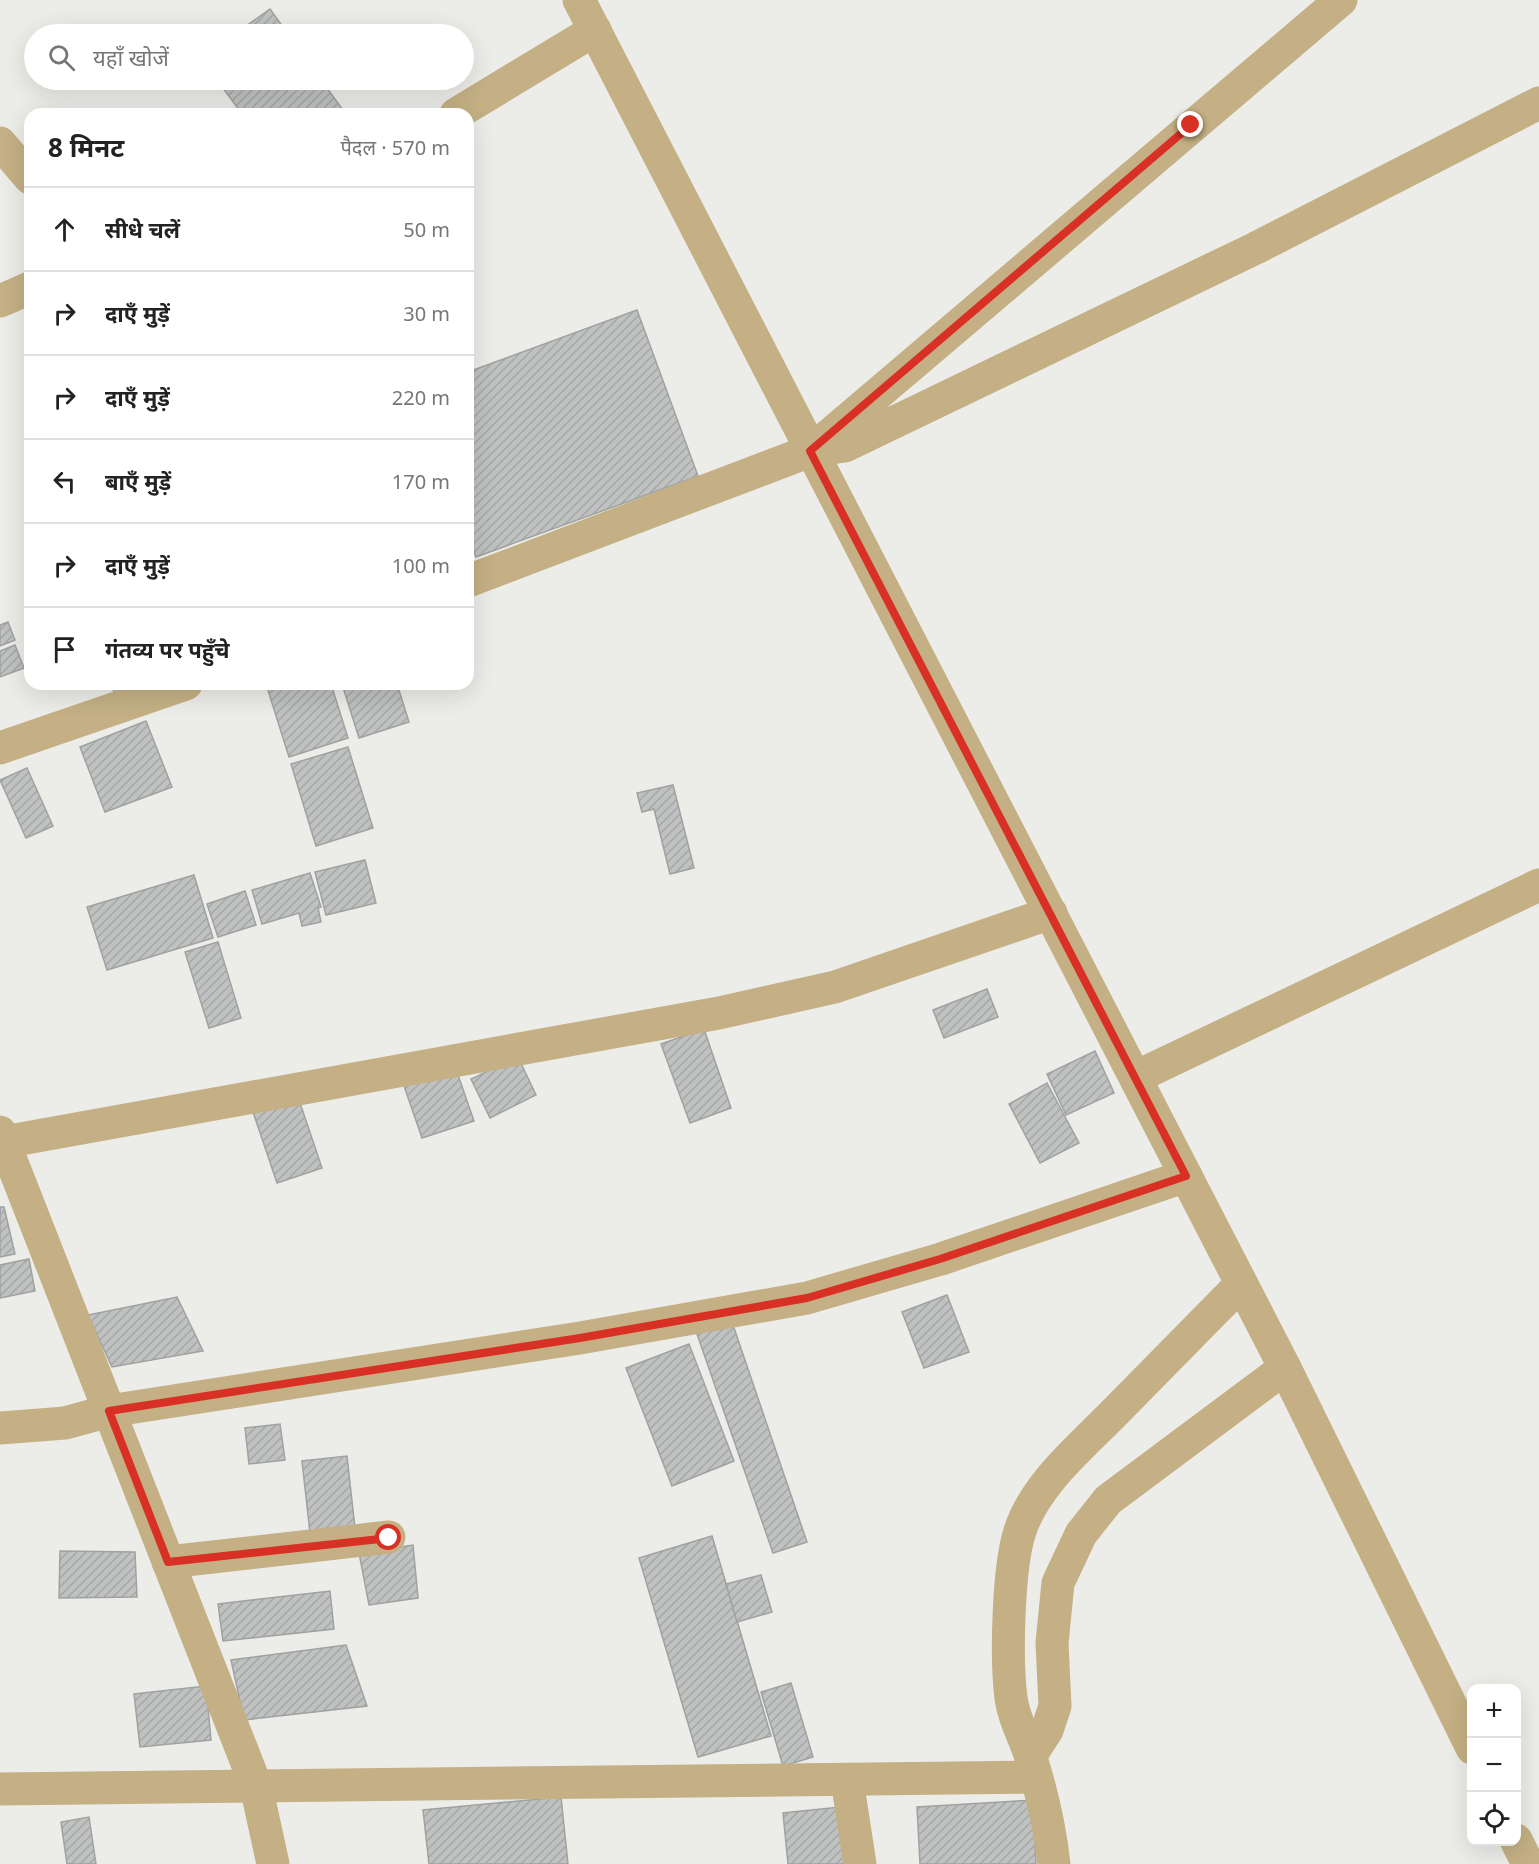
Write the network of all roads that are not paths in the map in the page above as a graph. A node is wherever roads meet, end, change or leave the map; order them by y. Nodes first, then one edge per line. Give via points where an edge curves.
1 (579, 0) edge
2 (1341, 0) edge
3 (595, 30) junction
4 (1539, 103) edge
5 (466, 108) edge
6 (0, 143) edge
7 (24, 171) edge
8 (24, 291) edge
9 (0, 301) edge
10 (810, 451) junction
11 (474, 579) edge
12 (169, 690) edge
13 (0, 748) edge
14 (1539, 885) edge
15 (1051, 913) junction
16 (1136, 1077) junction
17 (2, 1137) edge
18 (1186, 1176) junction
19 (1240, 1285) junction
20 (1285, 1368) junction
21 (109, 1411) junction
22 (0, 1428) edge
23 (389, 1538) dead end
24 (168, 1562) junction
25 (1467, 1738) edge
26 (1033, 1766) junction
27 (847, 1780) junction
28 (256, 1786) junction
29 (0, 1789) edge
30 (1519, 1846) edge
31 (273, 1864) edge
32 (860, 1864) edge
33 (1054, 1864) edge
34 (1528, 1864) edge

1 - 3 street
2 - 10 street
3 - 5 street
3 - 10 street
4 - 10 street via 1256,248 861,438 831,449
6 - 7 street
8 - 9 street
10 - 11 street
10 - 15 street
12 - 13 street
14 - 16 street
15 - 16 street
15 - 17 street via 835,987 719,1013
16 - 18 street
17 - 21 street
18 - 19 street
18 - 21 street via 940,1259 807,1298 580,1338
19 - 20 street
19 - 26 street via 1068,1461 1041,1493 1020,1528 1014,1552 1010,1617 1011,1698
20 - 25 street
20 - 26 street via 1108,1500 1081,1534 1057,1592 1052,1642 1055,1706
21 - 22 street via 66,1423
21 - 24 street
23 - 24 street
24 - 28 street
26 - 27 street
26 - 33 street via 1049,1825
27 - 28 street
27 - 32 street
28 - 29 street
28 - 31 street
30 - 34 street

